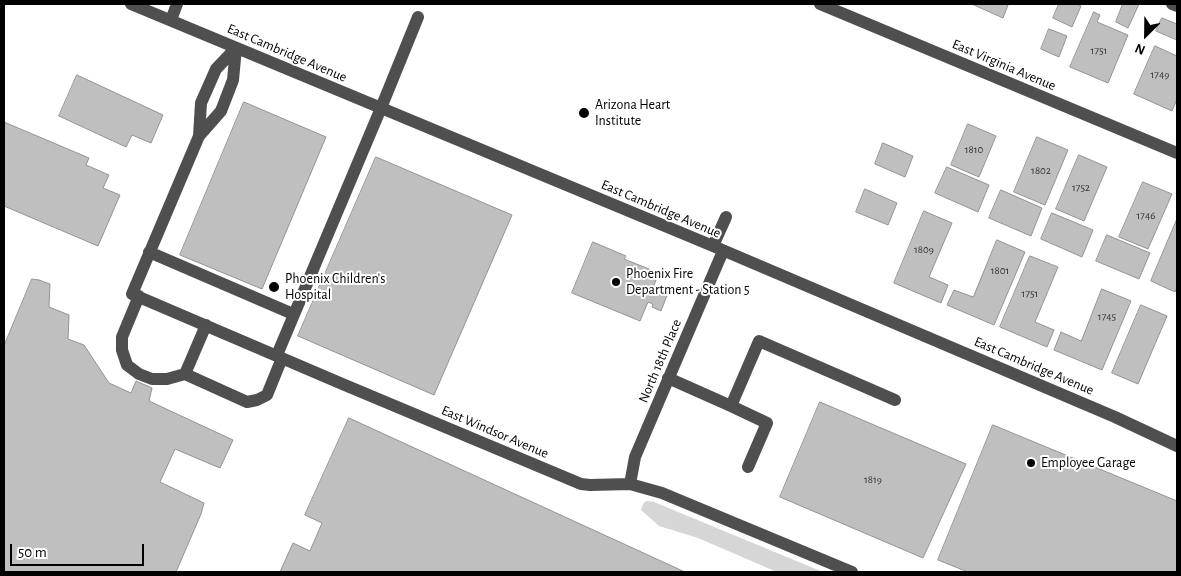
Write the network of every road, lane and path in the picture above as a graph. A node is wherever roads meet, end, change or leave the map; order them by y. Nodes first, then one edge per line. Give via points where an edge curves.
1 (131, 4) edge
2 (177, 4) edge
3 (820, 4) edge
4 (1172, 4) edge
5 (1177, 6) edge
6 (418, 17) dead end
7 (171, 20) junction
8 (236, 48) junction
9 (381, 108) junction
10 (200, 136) junction
11 (1177, 153) edge
12 (726, 216) dead end
13 (718, 249) junction
14 (149, 252) junction
15 (136, 295) junction
16 (293, 314) junction
17 (206, 325) junction
18 (280, 357) junction
19 (185, 374) junction
20 (668, 378) junction
21 (895, 400) dead end
22 (731, 406) junction
23 (1177, 446) edge
24 (748, 467) dead end
25 (630, 484) junction
26 (847, 571) edge

1 - 7 street, East Cambridge Avenue
2 - 7 street
3 - 11 street, East Virginia Avenue
4 - 5 street
6 - 9 street
7 - 8 street, East Cambridge Avenue
8 - 9 street, East Cambridge Avenue
8 - 10 street via 233,80 221,111
8 - 10 street via 216,69 201,102
9 - 13 street, East Cambridge Avenue
9 - 16 street
10 - 14 street
12 - 13 street, North 18th Place
13 - 20 street, North 18th Place
13 - 23 street, East Cambridge Avenue
14 - 15 street
14 - 16 street
15 - 17 street, East Windsor Avenue
15 - 19 street via 122,337 127,364 152,379
16 - 18 street
17 - 18 street, East Windsor Avenue
17 - 19 street
18 - 19 street via 267,395 247,402
18 - 25 street, East Windsor Avenue via 581,484
20 - 22 street
20 - 25 street, North 18th Place via 635,457
21 - 22 street via 759,341
22 - 24 street via 767,422
25 - 26 street, East Windsor Avenue via 662,493

